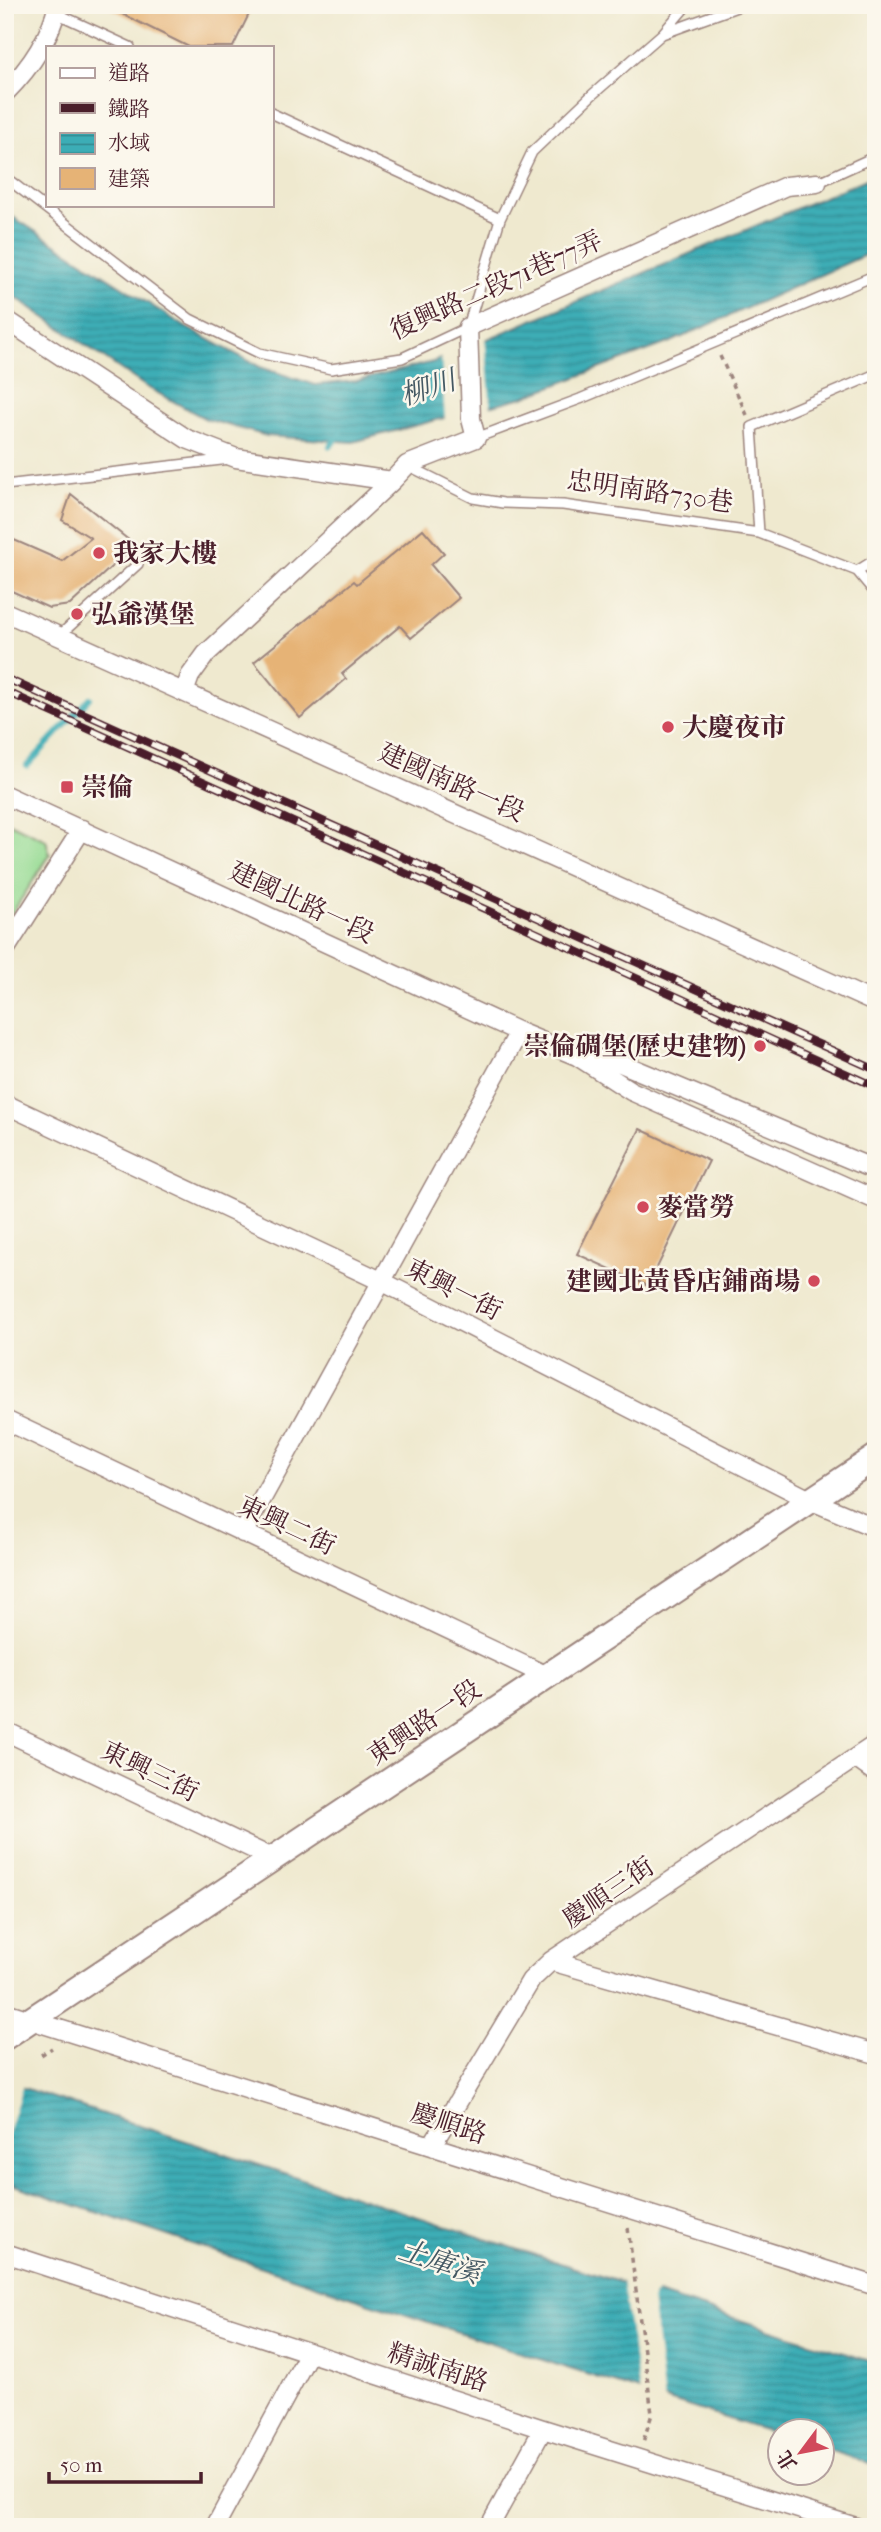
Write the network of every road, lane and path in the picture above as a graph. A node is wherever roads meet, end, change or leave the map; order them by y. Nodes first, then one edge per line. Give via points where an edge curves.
1 (687, 5) edge
2 (742, 5) edge
3 (57, 9) edge
4 (662, 34) junction
5 (128, 46) edge
6 (5, 93) edge
7 (273, 114) edge
8 (876, 156) edge
9 (5, 177) edge
10 (817, 183) joint
11 (500, 219) junction
12 (876, 275) edge
13 (5, 319) edge
14 (468, 329) junction
15 (714, 343) junction
16 (876, 374) edge
17 (752, 427) junction
18 (476, 438) junction
19 (236, 458) junction
20 (407, 465) junction
21 (392, 481) junction
22 (5, 485) edge
23 (759, 533) junction
24 (876, 559) edge
25 (138, 564) dead end
26 (858, 571) junction
27 (876, 594) edge
28 (5, 611) edge
29 (60, 635) junction
30 (185, 690) junction
31 (5, 795) edge
32 (82, 829) junction
33 (5, 950) edge
34 (876, 1003) edge
35 (519, 1032) junction
36 (577, 1056) junction
37 (5, 1104) edge
38 (876, 1170) edge
39 (876, 1200) edge
40 (383, 1282) junction
41 (5, 1420) edge
42 (876, 1457) edge
43 (812, 1501) junction
44 (876, 1528) edge
45 (243, 1533) junction
46 (547, 1676) junction
47 (5, 1731) edge
48 (876, 1744) edge
49 (855, 1758) junction
50 (876, 1773) edge
51 (272, 1858) junction
52 (551, 1961) junction
53 (5, 2012) edge
54 (31, 2021) junction
55 (5, 2037) edge
56 (52, 2048) dead end
57 (41, 2054) dead end
58 (876, 2054) edge
59 (432, 2145) junction
60 (626, 2207) junction
61 (5, 2253) edge
62 (876, 2286) edge
63 (309, 2353) junction
64 (543, 2429) junction
65 (638, 2457) junction
66 (215, 2527) edge
67 (489, 2527) edge
68 (856, 2527) edge

1 - 4 lane
2 - 4 lane
3 - 5 lane
3 - 6 street via 42,45
4 - 11 lane via 533,152
7 - 11 lane
8 - 10 lane, 復興路二段71巷77弄
9 - 14 lane, 復興路二段71巷77弄 via 190,319 259,353 331,369 401,358
10 - 14 street, 復興路二段71巷77弄 via 786,186
11 - 14 lane
12 - 15 lane
13 - 19 street via 187,439
14 - 18 street via 471,419
15 - 17 path
15 - 18 lane
16 - 17 lane
17 - 23 lane
18 - 20 street
19 - 21 street
19 - 22 lane
20 - 21 street
20 - 23 lane, 忠明南路730巷 via 473,498 564,505
21 - 30 street via 206,654
23 - 26 lane, 忠明南路730巷
24 - 26 lane
25 - 29 lane
26 - 27 lane
28 - 29 street, 建國南路一段
29 - 30 street, 建國南路一段
30 - 34 street, 建國南路一段
31 - 32 street, 建國北路一段
32 - 33 street
32 - 35 street, 建國北路一段
35 - 36 street, 建國北路一段
35 - 40 street
36 - 38 street, 建國北路一段 via 618,1062
36 - 39 street, 建國北路一段 via 631,1091
37 - 40 street, 東興一街
40 - 43 street, 東興一街
40 - 45 street
41 - 45 street, 東興二街
42 - 43 street, 東興路一段
43 - 44 street, 東興一街
43 - 46 street, 東興路一段
45 - 46 street, 東興二街
46 - 51 street, 東興路一段
47 - 51 street, 東興三街
48 - 49 street, 慶順三街
49 - 50 street
49 - 52 street, 慶順三街
51 - 54 street, 東興路一段
52 - 58 street
52 - 59 street, 慶順三街 via 531,1980
53 - 54 street, 慶順路
54 - 55 street, 東興路一段
54 - 59 street, 慶順路
56 - 57 path
59 - 60 street, 慶順路
60 - 62 street, 慶順路
60 - 65 path via 652,2414
61 - 63 street, 精誠南路
63 - 64 street, 精誠南路
63 - 66 street
64 - 65 street, 精誠南路
64 - 67 street
65 - 68 street, 精誠南路

